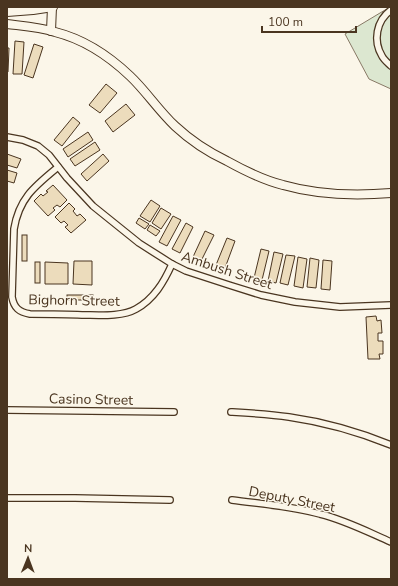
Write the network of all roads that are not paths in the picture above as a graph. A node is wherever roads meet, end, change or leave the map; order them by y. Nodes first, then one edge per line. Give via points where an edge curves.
1 (52, 7) edge
2 (391, 10) edge
3 (7, 12) edge
4 (7, 24) edge
5 (52, 31) junction
6 (391, 66) edge
7 (7, 137) edge
8 (58, 167) junction
9 (391, 193) edge
10 (172, 264) junction
11 (391, 306) edge
12 (7, 410) edge
13 (174, 412) dead end
14 (230, 412) dead end
15 (391, 445) edge
16 (7, 498) edge
17 (170, 500) dead end
18 (232, 500) dead end
19 (391, 542) edge

1 - 3 main road
1 - 5 main road
2 - 6 street via 383,18 377,36 378,48
4 - 5 main road
5 - 9 main road via 69,36 115,62 175,126 200,146 245,171 283,186 314,192 373,195
7 - 8 street, Ambush Street via 38,146
8 - 10 street, Ambush Street via 105,217
8 - 10 street, Bighorn Street via 26,197 15,222 12,297 19,311 30,314 125,314 145,304 158,289
10 - 11 street, Ambush Street via 186,271 261,295 295,302 340,307
12 - 13 street, Casino Street
14 - 15 street via 289,417 321,423
16 - 17 street
18 - 19 street, Deputy Street via 321,514 349,523

